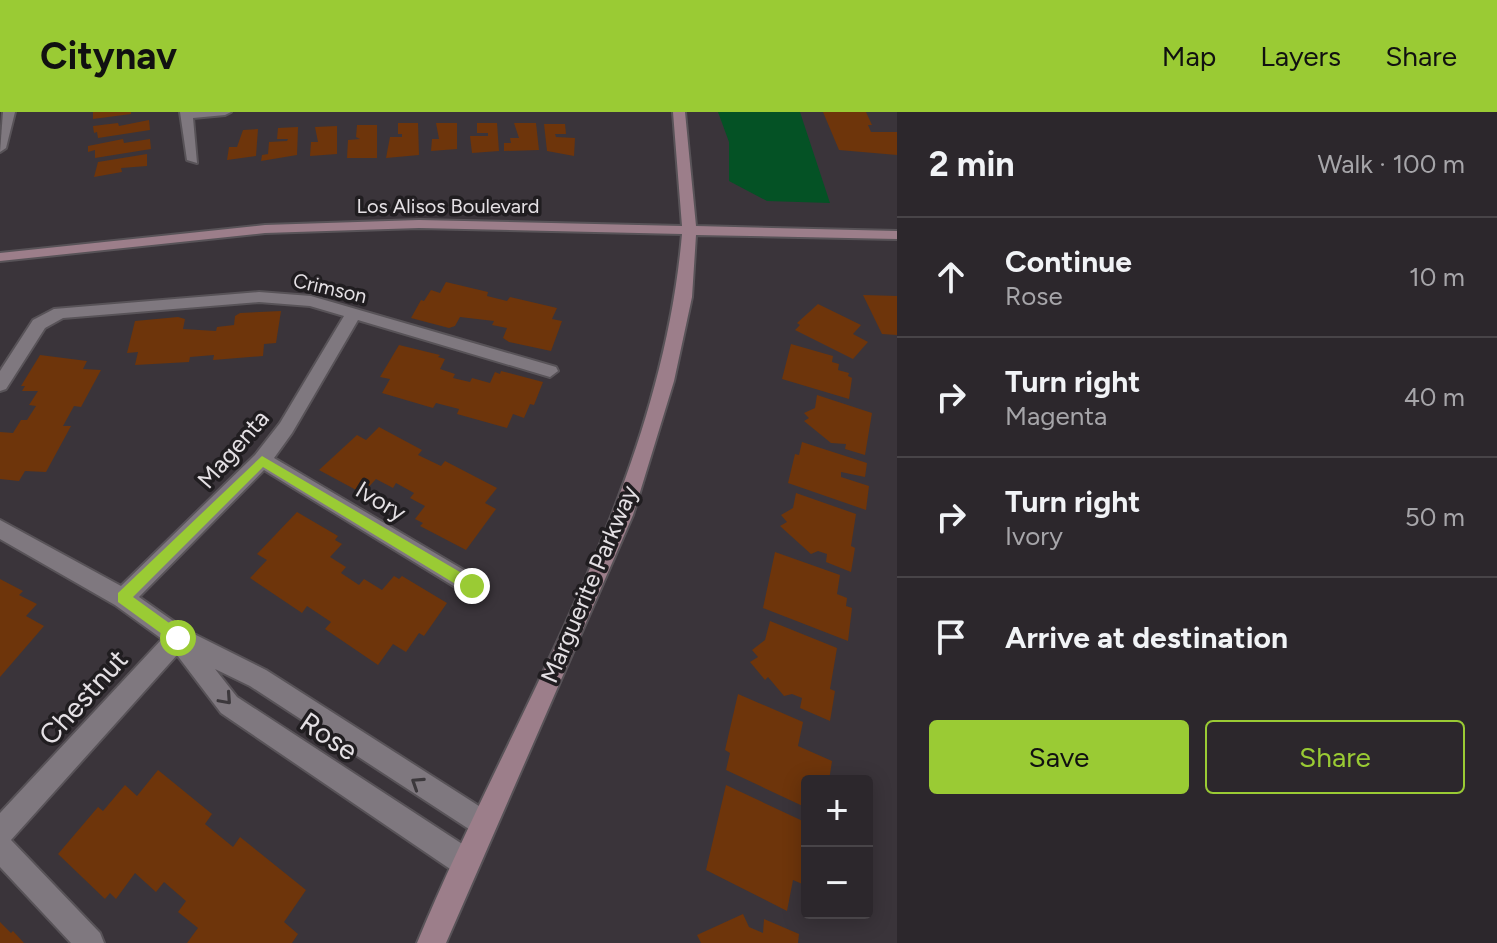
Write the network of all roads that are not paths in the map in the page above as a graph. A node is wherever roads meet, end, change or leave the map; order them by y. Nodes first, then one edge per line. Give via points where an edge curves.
1 (9, 112) edge
2 (225, 112) edge
3 (679, 112) edge
4 (186, 113) edge
5 (0, 148) edge
6 (193, 160) dead end
7 (689, 228) junction
8 (897, 235) edge
9 (0, 257) edge
10 (354, 313) junction
11 (550, 371) dead end
12 (0, 385) edge
13 (262, 460) junction
14 (2, 532) edge
15 (472, 586) dead end
16 (123, 598) junction
17 (178, 638) junction
18 (484, 824) junction
19 (0, 832) edge
20 (0, 848) edge
21 (466, 863) junction
22 (90, 943) edge
23 (431, 943) edge

1 - 5 street
2 - 4 street
3 - 7 main road, Marguerite Parkway
4 - 6 street
7 - 8 main road, Los Alisos Boulevard
7 - 9 main road, Los Alisos Boulevard via 419,224 265,229
7 - 18 main road, Marguerite Parkway via 684,297 666,381 623,515
10 - 11 street, Crimson
10 - 12 street, Crimson via 286,297 60,313 39,324
10 - 13 street, Magenta
13 - 15 street, Ivory
13 - 16 street, Magenta
14 - 16 street, Rose
16 - 17 street, Rose
18 -> 17 street, Rose via 258,678
17 - 19 street, Chestnut
17 -> 21 street, Rose via 229,705
18 - 21 main road, Marguerite Parkway
20 - 22 street
21 - 23 main road, Marguerite Parkway

